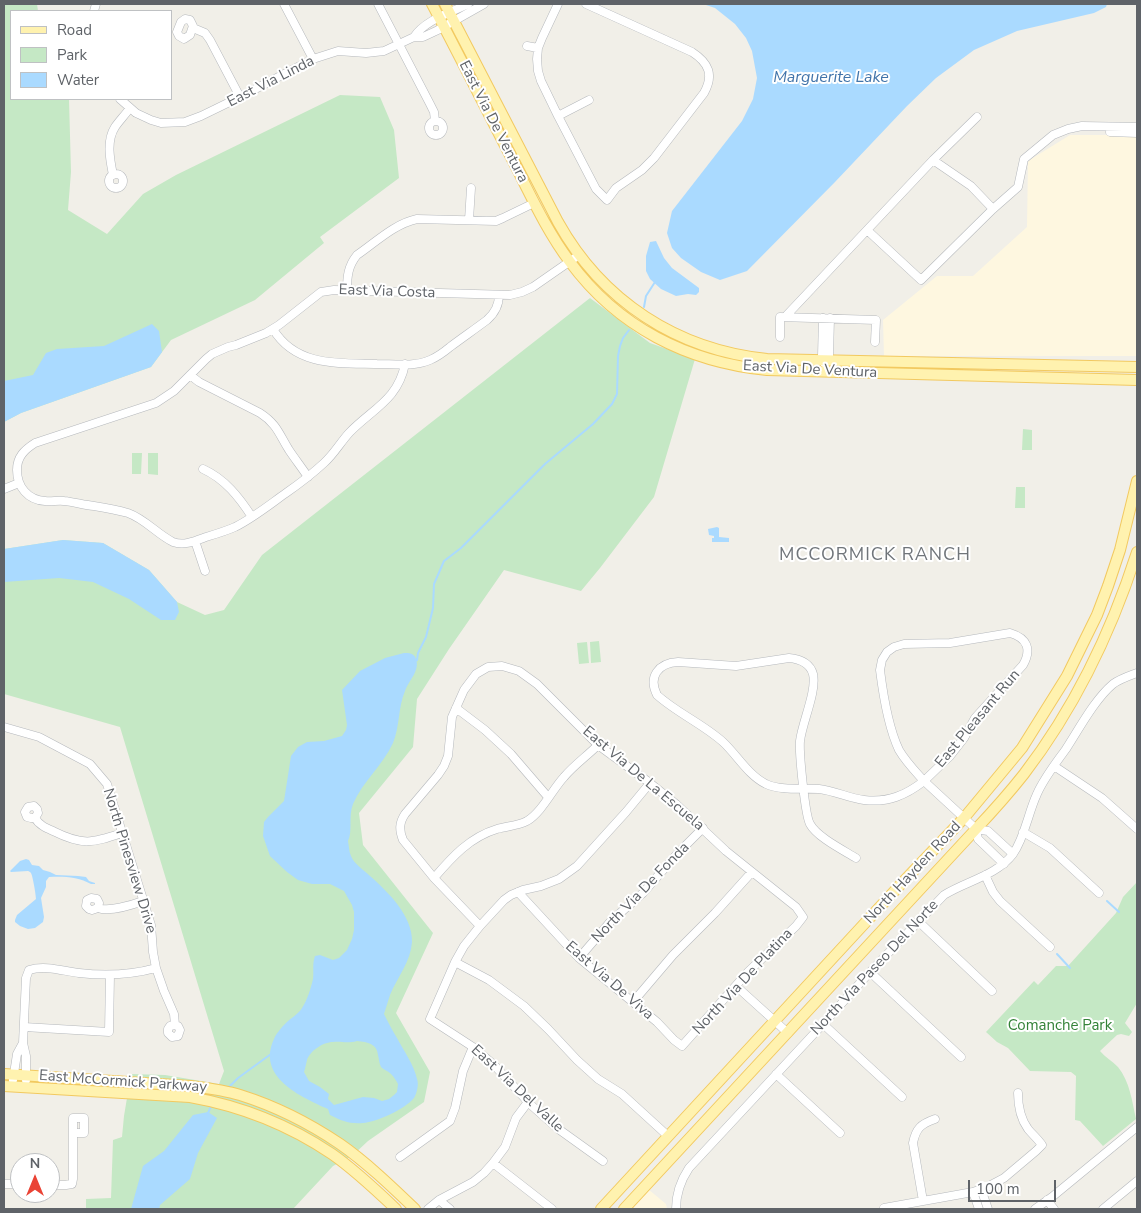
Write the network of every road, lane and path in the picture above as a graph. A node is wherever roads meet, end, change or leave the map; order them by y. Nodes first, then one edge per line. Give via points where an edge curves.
1 (284, 4) edge
2 (378, 4) edge
3 (432, 4) edge
4 (468, 4) edge
5 (484, 4) edge
6 (558, 4) edge
7 (586, 4) edge
8 (450, 13) edge
9 (442, 23) junction
10 (193, 28) dead end
11 (399, 45) junction
12 (527, 46) dead end
13 (538, 48) junction
14 (313, 59) junction
15 (240, 97) junction
16 (121, 100) edge
17 (589, 100) dead end
18 (130, 108) junction
19 (558, 116) junction
20 (977, 117) dead end
21 (435, 121) dead end
22 (1137, 127) edge
23 (1074, 128) junction
24 (1137, 133) edge
25 (933, 160) junction
26 (114, 175) dead end
27 (471, 188) dead end
28 (534, 203) junction
29 (993, 209) junction
30 (469, 220) junction
31 (867, 230) junction
32 (578, 255) junction
33 (570, 262) junction
34 (346, 290) junction
35 (500, 295) junction
36 (785, 317) junction
37 (826, 318) junction
38 (273, 329) junction
39 (780, 337) dead end
40 (876, 342) dead end
41 (825, 360) junction
42 (405, 364) junction
43 (1137, 367) edge
44 (821, 372) junction
45 (190, 375) junction
46 (1137, 380) edge
47 (342, 428) dead end
48 (349, 434) junction
49 (203, 469) dead end
50 (308, 477) junction
51 (1137, 481) edge
52 (18, 483) junction
53 (4, 489) edge
54 (252, 517) junction
55 (195, 541) junction
56 (1137, 552) edge
57 (205, 571) dead end
58 (1137, 673) edge
59 (456, 708) junction
60 (4, 727) edge
61 (598, 745) junction
62 (1054, 766) junction
63 (924, 781) junction
64 (650, 783) junction
65 (804, 788) junction
66 (548, 797) junction
67 (34, 818) dead end
68 (964, 818) junction
69 (703, 828) junction
70 (976, 829) junction
71 (1137, 829) edge
72 (1023, 832) junction
73 (122, 833) junction
74 (1013, 854) junction
75 (856, 858) dead end
76 (1004, 864) junction
77 (751, 873) junction
78 (985, 875) junction
79 (434, 878) junction
80 (518, 892) junction
81 (1099, 893) dead end
82 (144, 901) junction
83 (98, 908) dead end
84 (804, 917) joint
85 (918, 921) junction
86 (480, 926) junction
87 (1050, 947) dead end
88 (579, 958) junction
89 (455, 962) junction
90 (156, 968) junction
91 (870, 972) junction
92 (110, 975) junction
93 (736, 986) junction
94 (992, 991) dead end
95 (633, 1002) junction
96 (775, 1021) junction
97 (823, 1024) junction
98 (175, 1025) dead end
99 (24, 1027) junction
100 (788, 1033) junction
101 (23, 1043) junction
102 (682, 1046) joint
103 (473, 1047) junction
104 (961, 1057) dead end
105 (776, 1074) junction
106 (9, 1075) edge
107 (26, 1075) junction
108 (8, 1087) edge
109 (26, 1087) junction
110 (1018, 1093) dead end
111 (902, 1097) dead end
112 (528, 1102) junction
113 (935, 1119) dead end
114 (1137, 1127) edge
115 (73, 1132) dead end
116 (840, 1133) dead end
117 (668, 1136) junction
118 (400, 1157) dead end
119 (603, 1161) dead end
120 (493, 1163) junction
121 (1137, 1181) edge
122 (60, 1185) edge
123 (977, 1190) junction
124 (439, 1200) junction
125 (1047, 1200) junction
126 (922, 1201) junction
127 (1112, 1202) junction
128 (884, 1208) dead end
129 (396, 1209) edge
130 (415, 1209) edge
131 (428, 1209) edge
132 (450, 1209) edge
133 (552, 1209) edge
134 (600, 1209) edge
135 (624, 1209) edge
136 (676, 1209) edge
137 (979, 1209) edge
138 (988, 1209) edge
139 (1034, 1209) edge
140 (1054, 1209) edge
141 (1103, 1209) edge
142 (1118, 1209) edge

1 - 14 street
2 - 11 street
3 - 9 main road, East Via De Ventura
4 - 8 street
5 - 8 street
6 - 13 street
7 - 19 street via 701,58 709,72 707,88 654,158 616,188 607,200 596,189
8 - 9 street, East Via Linda
8 - 32 main road, East Via De Ventura
9 - 11 street, East Via Linda via 418,31 414,38
9 - 28 main road, East Via De Ventura
10 - 15 street via 205,33 210,40
11 - 14 street, East Via Linda via 375,52 338,51
11 - 21 street via 430,104
12 - 13 street
13 - 19 street via 540,76
14 - 15 street, East Via Linda
15 - 18 street, East Via Linda via 185,122 161,123
16 - 18 street, East Via Linda
17 - 19 street
18 - 26 street via 111,138
20 - 25 street
22 - 23 street
23 - 24 street
23 - 29 street via 1053,135 1024,159 1018,187
25 - 29 street via 971,186
25 - 31 street
27 - 30 street
28 - 30 street via 496,221
28 - 33 main road, East Via De Ventura
29 - 31 street via 922,280
30 - 34 street via 416,219 398,226 357,255 348,274
31 - 36 street
32 - 33 street, East Via Costa
32 - 41 main road, East Via De Ventura via 626,304 657,325 690,340 741,355
33 - 35 street, East Via Costa via 533,287
33 - 44 main road, East Via De Ventura via 596,293 623,316 651,335 679,348 736,366
34 - 35 street, East Via Costa
34 - 38 street, East Via Costa via 321,292
35 - 42 street via 494,314 460,340 432,359
36 - 37 street
36 - 39 street via 780,317
37 - 40 street via 876,320
37 - 41 street via 822,356
38 - 42 street via 292,350 323,362
38 - 45 street, East Via Costa via 212,354
41 - 43 main road, East Via De Ventura
41 - 44 street
42 - 48 street via 402,378 391,396
44 - 46 main road, East Via De Ventura
45 - 50 street via 274,424
45 - 52 street, East Via Costa via 156,403 27,448 18,460
47 - 48 street
48 - 50 street
49 - 54 street via 230,487
50 - 54 street
51 - 68 main road, North Hayden Road via 1111,580 1068,676 1022,748
52 - 53 street
52 - 55 street via 36,499 121,511 139,518 173,542 185,544
54 - 55 street via 235,527
55 - 57 street
56 - 70 main road, North Hayden Road via 1107,636 1062,720 1024,774
58 - 62 street, North Via Paseo Del Norte via 1119,680 1095,704
59 - 61 street, East Via De La Escuela via 476,674 488,667 502,666 537,684
59 - 66 street via 511,754
59 - 79 street via 444,766 405,814 400,825 403,840
60 - 73 street, North Pinesview Drive via 39,737 90,764 107,784
61 - 64 street, East Via De La Escuela
61 - 66 street
62 - 71 street via 1102,798
62 - 72 street, North Via Paseo Del Norte via 1038,791
63 - 63 street, East Pleasant Run via 950,756 975,718 1023,665 1028,650 1018,636 1010,633 950,643 904,644 894,646 882,660 880,670 893,734 900,751
63 - 65 street, East Pleasant Run via 897,797 873,800
63 - 68 street, East Pleasant Run
64 - 69 street, East Via De La Escuela
64 - 80 street via 577,866 559,879
65 - 65 street, East Pleasant Run via 800,742 814,683 813,672 807,664 789,658 736,666 671,662 656,673 654,685 657,696 711,732 755,777 774,787
65 - 75 street, East Pleasant Run via 810,824 822,837
66 - 79 street via 536,814 526,821 483,834 464,846
67 - 73 street via 42,826 80,842
68 - 70 street, East Pleasant Run
68 - 96 main road, North Hayden Road
69 - 77 street, East Via De La Escuela
69 - 88 street, North Via De Fonda
70 - 74 street, East Pleasant Run via 988,831
70 - 76 street, East Pleasant Run via 978,839
70 - 100 main road, North Hayden Road
72 - 74 street, North Via Paseo Del Norte
72 - 81 street via 1050,848
73 - 82 street, North Pinesview Drive
74 - 76 street, North Via Paseo Del Norte
76 - 78 street, North Via Paseo Del Norte
77 - 84 street, East Via De La Escuela via 796,907
77 - 95 street
78 - 85 street, North Via Paseo Del Norte via 944,894
78 - 87 street via 1000,902
79 - 86 street
80 - 86 street via 504,900
80 - 88 street, East Via De Viva
82 - 83 street
82 - 90 street, North Pinesview Drive via 151,925
84 - 93 street, North Via De Platina
85 - 91 street, North Via Paseo Del Norte
85 - 94 street
86 - 89 street
88 - 95 street, East Via De Viva
89 - 103 street, East Via Del Valle via 430,1019
89 - 117 street via 489,980 524,1006 598,1079 622,1094
90 - 92 street
90 - 98 street, North Pinesview Drive via 174,1014
91 - 97 street, North Via Paseo Del Norte
91 - 104 street
92 - 99 street via 41,968 29,970
92 - 99 street via 109,1032
93 - 96 street
93 - 102 street, North Via De Platina
95 - 102 street, East Via De Viva
96 - 100 street
96 - 117 main road, North Hayden Road
97 - 105 street, North Via Paseo Del Norte
97 - 111 street
99 - 101 street
100 - 135 main road, North Hayden Road
101 - 106 street
101 - 107 street
103 - 112 street, East Via Del Valle via 494,1064
103 - 118 street via 463,1071 450,1122
105 - 116 street
105 - 136 street, North Via Paseo Del Norte via 689,1168 680,1185
106 - 107 main road, East McCormick Parkway
106 - 108 street
107 - 109 street
107 - 130 main road, East McCormick Parkway via 190,1086 239,1095 295,1118 340,1144
108 - 109 main road, East McCormick Parkway
109 - 129 main road, East McCormick Parkway via 190,1097 257,1114 293,1130 333,1154
110 - 123 street via 1021,1116 1042,1145 1004,1178
112 - 119 street, East Via Del Valle via 557,1128
112 - 120 street
113 - 126 street via 924,1123 914,1135
114 - 125 street
115 - 122 street via 72,1184
117 - 134 main road, North Hayden Road
120 - 124 street via 473,1182
120 - 133 street
121 - 127 street
123 - 126 street
123 - 137 street
123 - 138 street
124 - 131 street
124 - 132 street
125 - 139 street
125 - 140 street
126 - 128 street
127 - 141 street
127 - 142 street

